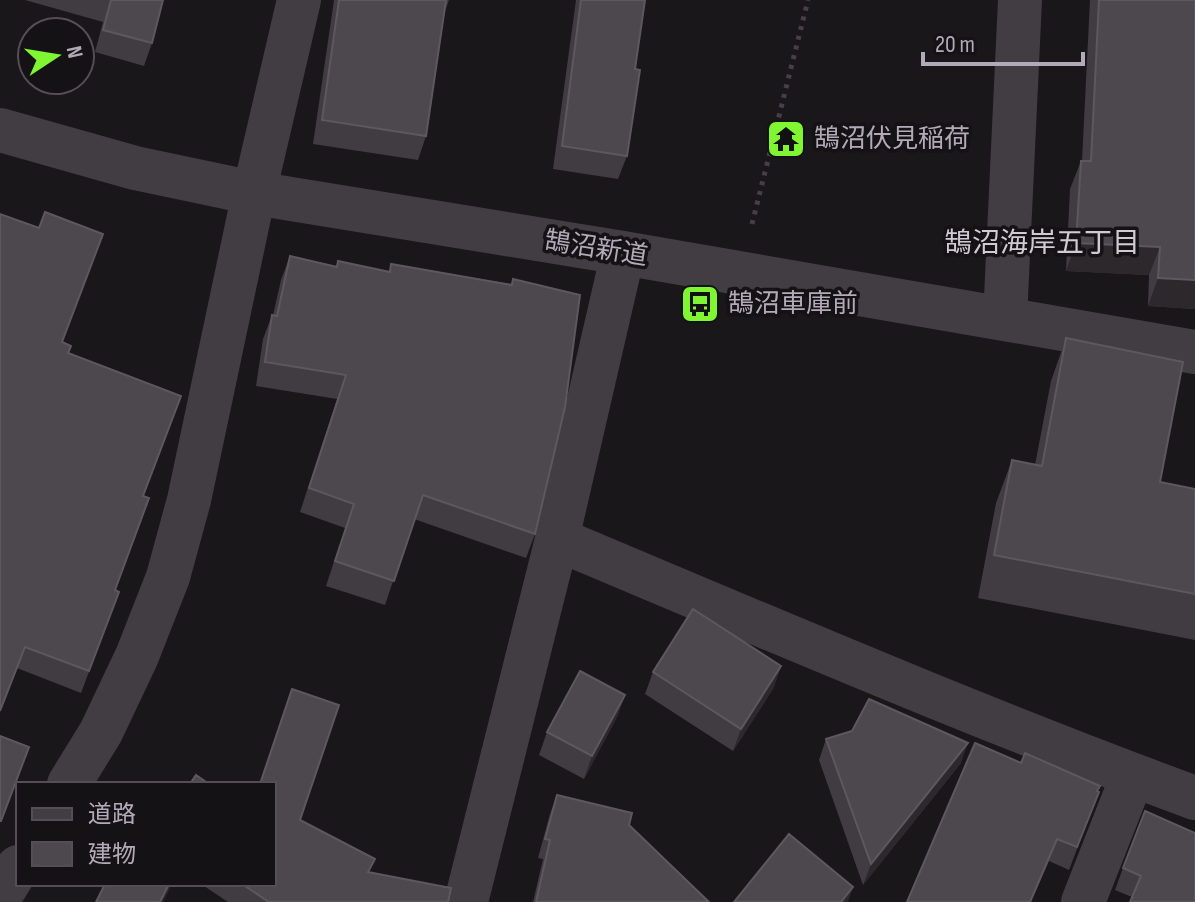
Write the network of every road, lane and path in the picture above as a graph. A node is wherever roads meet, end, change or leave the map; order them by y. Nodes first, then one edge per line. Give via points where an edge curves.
1 (299, 0) edge
2 (808, 0) edge
3 (1020, 0) edge
4 (0, 130) edge
5 (254, 193) junction
6 (623, 253) junction
7 (740, 274) junction
8 (1005, 319) junction
9 (1195, 352) edge
10 (557, 539) junction
11 (1133, 775) junction
12 (70, 782) edge
13 (1195, 798) edge
14 (466, 902) edge
15 (1083, 902) edge

1 - 5 street
2 - 7 path
3 - 8 street
4 - 5 street, 鵠沼新道 via 135,168
5 - 6 street, 鵠沼新道
5 - 12 street via 168,577 101,732
6 - 7 street, 鵠沼新道
6 - 10 street
7 - 8 street, 鵠沼新道
8 - 9 street, 鵠沼新道
10 - 11 street
10 - 14 street
11 - 13 street
11 - 15 street

